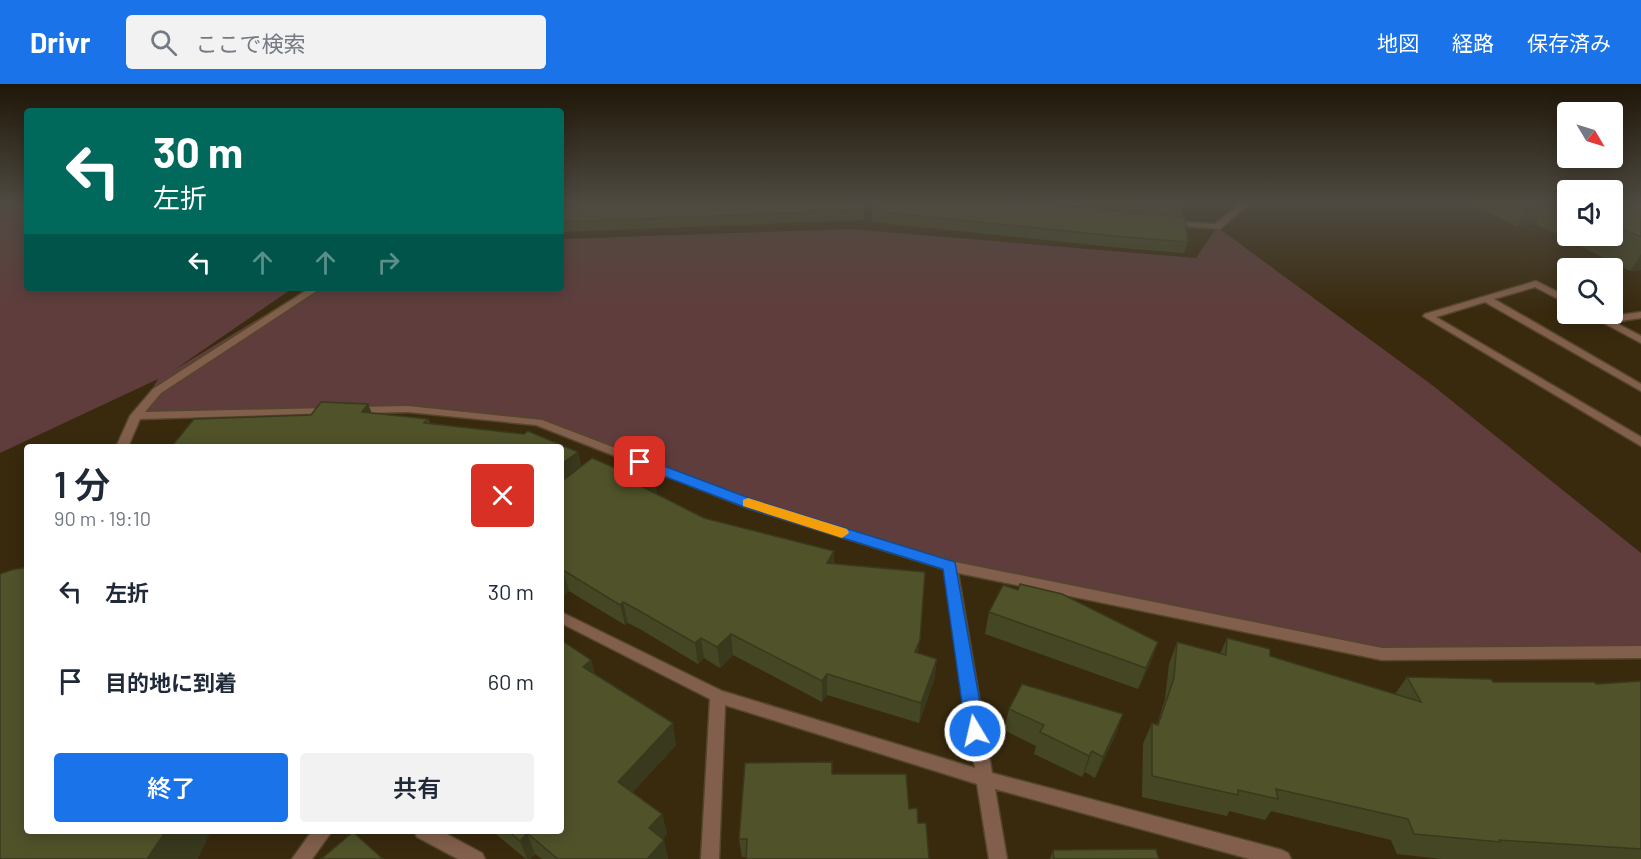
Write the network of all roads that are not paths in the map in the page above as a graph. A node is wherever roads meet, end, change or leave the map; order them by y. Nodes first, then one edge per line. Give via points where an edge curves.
1 (311, 291) edge
2 (1557, 295) edge
3 (1486, 299) junction
4 (1641, 315) edge
5 (1623, 317) edge
6 (1611, 324) edge
7 (1641, 340) edge
8 (1641, 388) edge
9 (136, 416) junction
10 (1641, 442) edge
11 (123, 444) edge
12 (617, 453) junction
13 (601, 465) edge
14 (950, 566) junction
15 (564, 619) edge
16 (1641, 652) edge
17 (718, 696) junction
18 (983, 778) junction
19 (321, 834) edge
20 (429, 834) edge
21 (301, 859) edge
22 (476, 859) edge
23 (710, 859) edge
24 (998, 859) edge
25 (1282, 859) edge

1 - 9 street via 157,391
2 - 3 street via 1536,284
3 - 8 street
3 - 10 street via 1428,316
4 - 5 street
6 - 7 street
9 - 11 street
9 - 12 street via 408,409 538,422
12 - 13 street
12 - 14 street via 752,504
14 - 16 street via 1382,654
14 - 18 street
15 - 17 street
17 - 18 street
17 - 23 street
18 - 24 street
18 - 25 street
19 - 21 street
20 - 22 street

